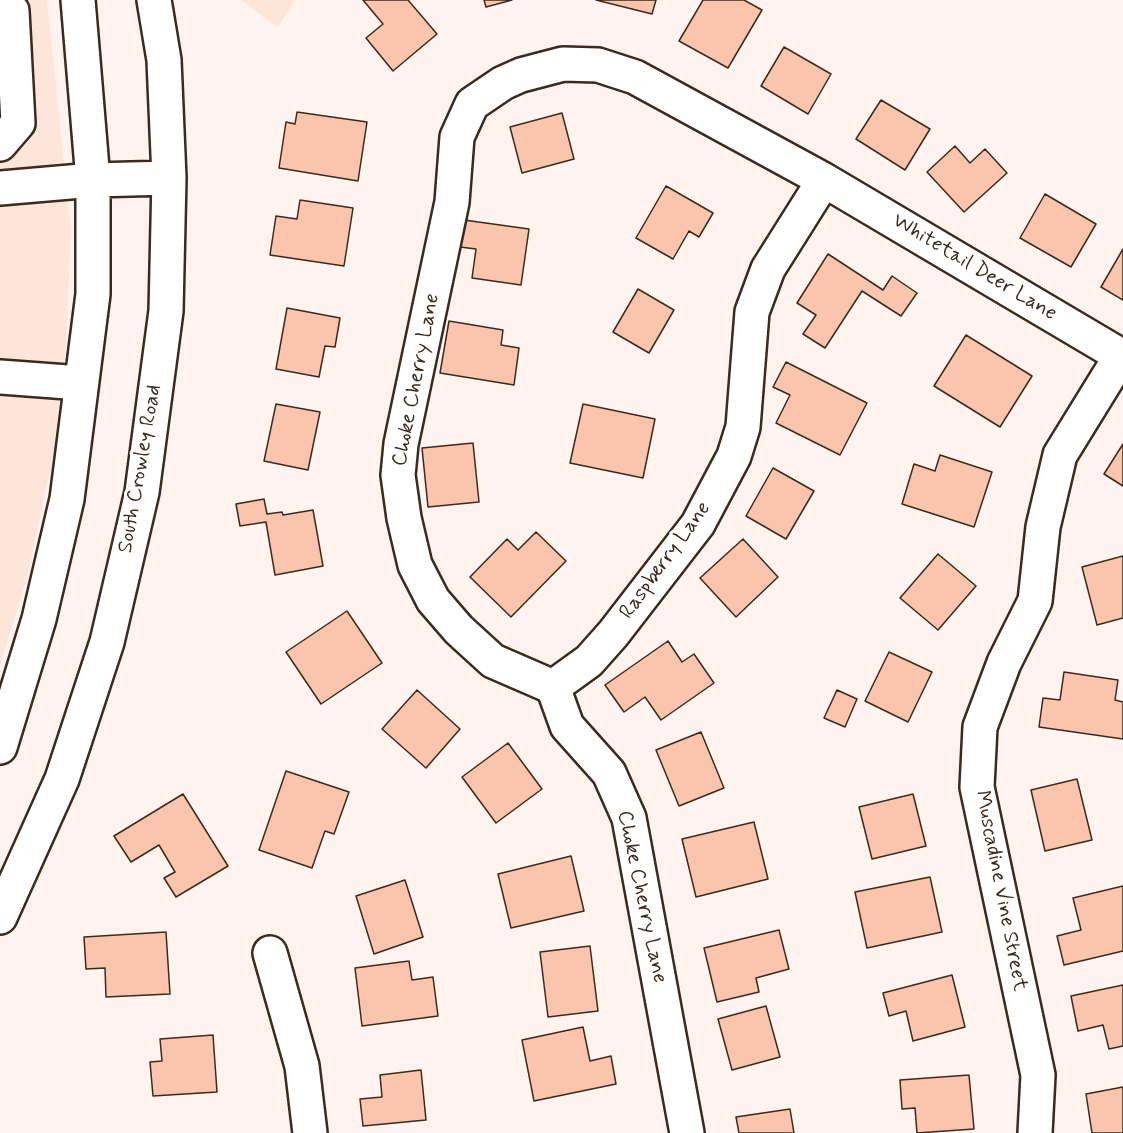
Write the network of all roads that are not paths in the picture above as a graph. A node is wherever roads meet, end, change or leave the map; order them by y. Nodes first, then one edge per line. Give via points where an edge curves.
1 (78, 0) edge
2 (154, 0) edge
3 (0, 5) edge
4 (0, 144) edge
5 (169, 178) junction
6 (93, 180) junction
7 (824, 180) junction
8 (0, 188) edge
9 (1122, 356) edge
10 (0, 377) edge
11 (81, 383) junction
12 (553, 687) junction
13 (0, 747) edge
14 (0, 917) edge
15 (270, 953) dead end
16 (310, 1133) edge
17 (687, 1133) edge
18 (1035, 1133) edge

1 - 6 street
2 - 5 street, South Crowley Road via 164,60
3 - 4 street via 12,11 18,123
5 - 6 street
5 - 14 street, South Crowley Road via 166,310 142,492 107,642 62,779
6 - 8 street
6 - 11 street via 93,294
7 - 9 street, Whitetail Deer Lane
7 - 12 street, Raspberry Lane via 768,269 752,312 743,427 734,456 698,524 589,661
7 - 12 street, Choke Cherry Lane via 635,77 598,65 563,64 521,75 472,104 457,136 452,202 401,444 398,475 415,565 433,600 493,661
9 - 18 street, Muscadine Vine Street via 1060,455 1043,527 1035,601 1004,663 980,726 977,787 1038,1075
10 - 11 street
11 - 13 street via 67,499 39,619
12 - 17 street, Choke Cherry Lane via 567,726 609,773 629,818
15 - 16 street via 302,1066

